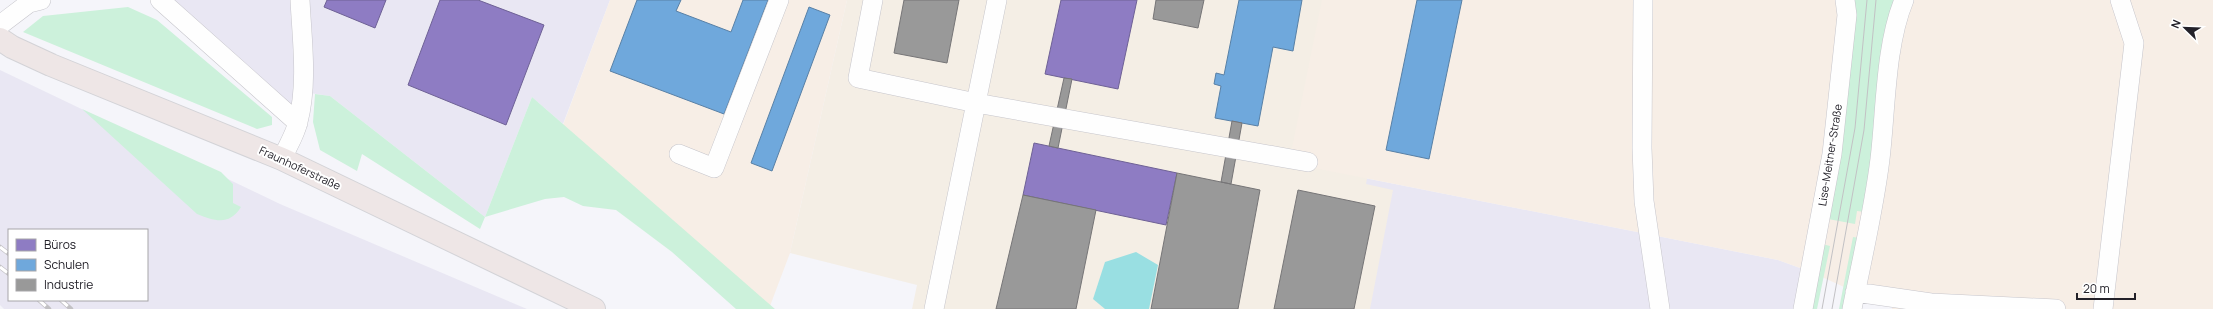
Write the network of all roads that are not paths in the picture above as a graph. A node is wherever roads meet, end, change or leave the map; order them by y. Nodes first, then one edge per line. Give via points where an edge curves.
1 (41, 0) edge
2 (160, 0) edge
3 (300, 0) edge
4 (779, 0) edge
5 (873, 0) edge
6 (997, 0) edge
7 (1643, 0) edge
8 (1845, 0) edge
9 (1904, 0) edge
10 (2120, 0) edge
11 (0, 25) edge
12 (0, 39) edge
13 (976, 103) junction
14 (298, 123) junction
15 (679, 154) dead end
16 (282, 159) junction
17 (1308, 162) dead end
18 (1854, 300) edge
19 (594, 309) edge
20 (934, 309) edge
21 (1660, 309) edge
22 (1803, 309) edge
23 (2056, 309) edge
24 (2104, 309) edge

1 - 11 street via 29,3
2 - 14 street
3 - 14 street via 304,65
4 - 15 street via 714,168
5 - 13 street via 858,78
6 - 13 street
7 - 21 street via 1644,201
8 - 22 street, Lise-Meitner-Straße via 1847,15 1832,154
9 - 18 street via 1897,17 1880,161
10 - 24 street via 2134,42
12 - 16 main road, Fraunhoferstraße via 51,65
13 - 17 street
13 - 20 street
14 - 16 street
16 - 19 main road, Fraunhoferstraße
18 - 23 street

